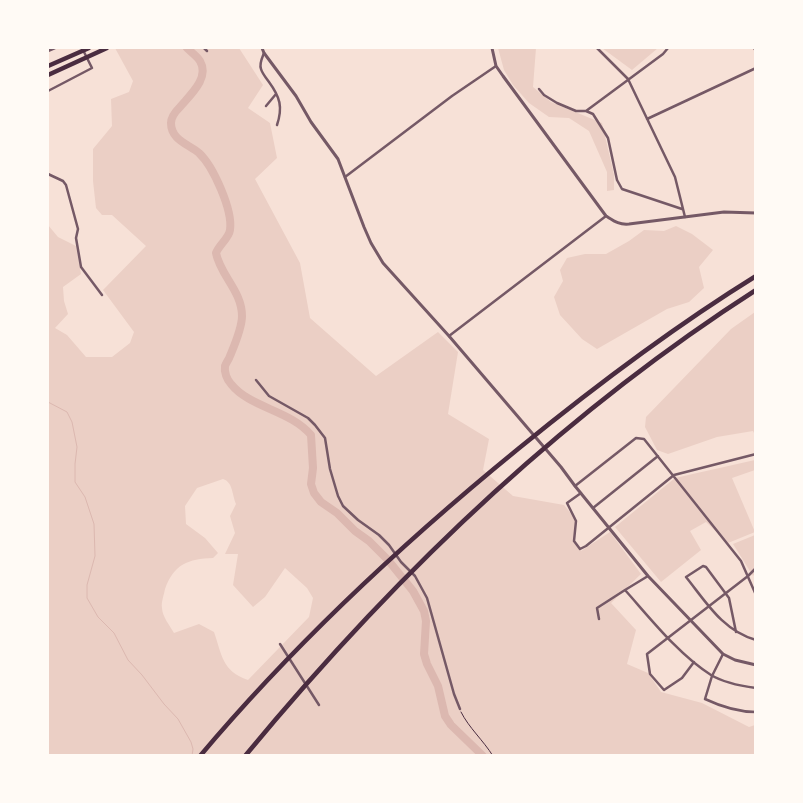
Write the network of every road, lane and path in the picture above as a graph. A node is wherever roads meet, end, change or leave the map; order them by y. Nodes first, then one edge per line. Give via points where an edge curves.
1 (55, 48) edge
2 (82, 48) edge
3 (89, 48) edge
4 (107, 48) edge
5 (204, 48) edge
6 (262, 48) edge
7 (492, 48) edge
8 (597, 48) edge
9 (668, 48) edge
10 (754, 48) edge
11 (48, 51) edge
12 (207, 51) dead end
13 (756, 52) edge
14 (264, 54) junction
15 (48, 66) edge
16 (496, 66) junction
17 (756, 68) edge
18 (48, 75) edge
19 (628, 79) junction
20 (539, 90) dead end
21 (48, 91) edge
22 (276, 94) junction
23 (266, 106) dead end
24 (586, 111) junction
25 (647, 119) junction
26 (277, 125) dead end
27 (48, 174) edge
28 (345, 177) junction
29 (682, 209) junction
30 (756, 213) edge
31 (606, 216) junction
32 (685, 217) junction
33 (756, 276) edge
34 (756, 290) edge
35 (102, 295) dead end
36 (449, 336) junction
37 (256, 380) dead end
38 (756, 454) edge
39 (658, 456) junction
40 (674, 475) junction
41 (575, 486) junction
42 (581, 493) junction
43 (593, 508) junction
44 (609, 527) junction
45 (756, 568) edge
46 (648, 576) junction
47 (748, 576) junction
48 (625, 590) junction
49 (726, 592) junction
50 (756, 595) edge
51 (709, 605) junction
52 (599, 619) dead end
53 (690, 620) junction
54 (736, 632) junction
55 (667, 637) junction
56 (756, 640) edge
57 (280, 644) dead end
58 (723, 654) junction
59 (694, 662) junction
60 (756, 665) edge
61 (712, 676) junction
62 (756, 688) edge
63 (319, 705) dead end
64 (460, 709) joint
65 (756, 712) edge
66 (200, 756) edge
67 (244, 756) edge
68 (493, 756) edge

1 - 11 street
2 - 21 street via 92,68
3 - 15 highway
4 - 18 highway
5 - 12 street
6 - 14 street
7 - 16 street
8 - 19 street
9 - 19 street
10 - 13 street
14 - 22 street via 261,71
14 - 28 street via 338,159
16 - 28 street
16 - 31 street
17 - 25 street
19 - 24 street
19 - 25 street
20 - 24 street via 557,103 576,111
22 - 23 street
22 - 26 street via 281,105
24 - 29 street via 594,114 608,138 622,189
25 - 29 street via 675,177
27 - 35 street via 66,185 78,229 76,238 81,267
28 - 36 street via 371,243 383,263
29 - 32 street
30 - 32 street via 724,212
31 - 32 street via 622,225
31 - 36 street
33 - 66 highway via 574,403 434,519 324,623
34 - 67 highway via 642,370 500,487 339,645
36 - 41 street
37 - 64 street via 269,396 315,425 324,438 330,469 343,506 382,538 420,584
38 - 40 street
39 - 40 street
39 - 41 street via 644,439 636,438
39 - 43 street
40 - 44 street
40 - 47 street via 728,543
41 - 42 street
42 - 43 street
42 - 44 street via 567,503 576,521 574,541 580,549
43 - 44 street
44 - 46 street
45 - 47 street
46 - 48 street
46 - 53 street
47 - 49 street
47 - 50 street
48 - 52 street via 597,608
48 - 55 street
49 - 51 street
49 - 51 street via 706,567 686,577
49 - 54 street via 732,604
51 - 53 street
51 - 54 street via 721,621
53 - 55 street
53 - 58 street
54 - 56 street
55 - 59 street
55 - 59 street via 647,654 650,674 664,690 682,678
57 - 63 street
58 - 60 street
58 - 61 street
59 - 61 street
61 - 62 street
61 - 65 street via 705,699 739,712
64 - 68 path

